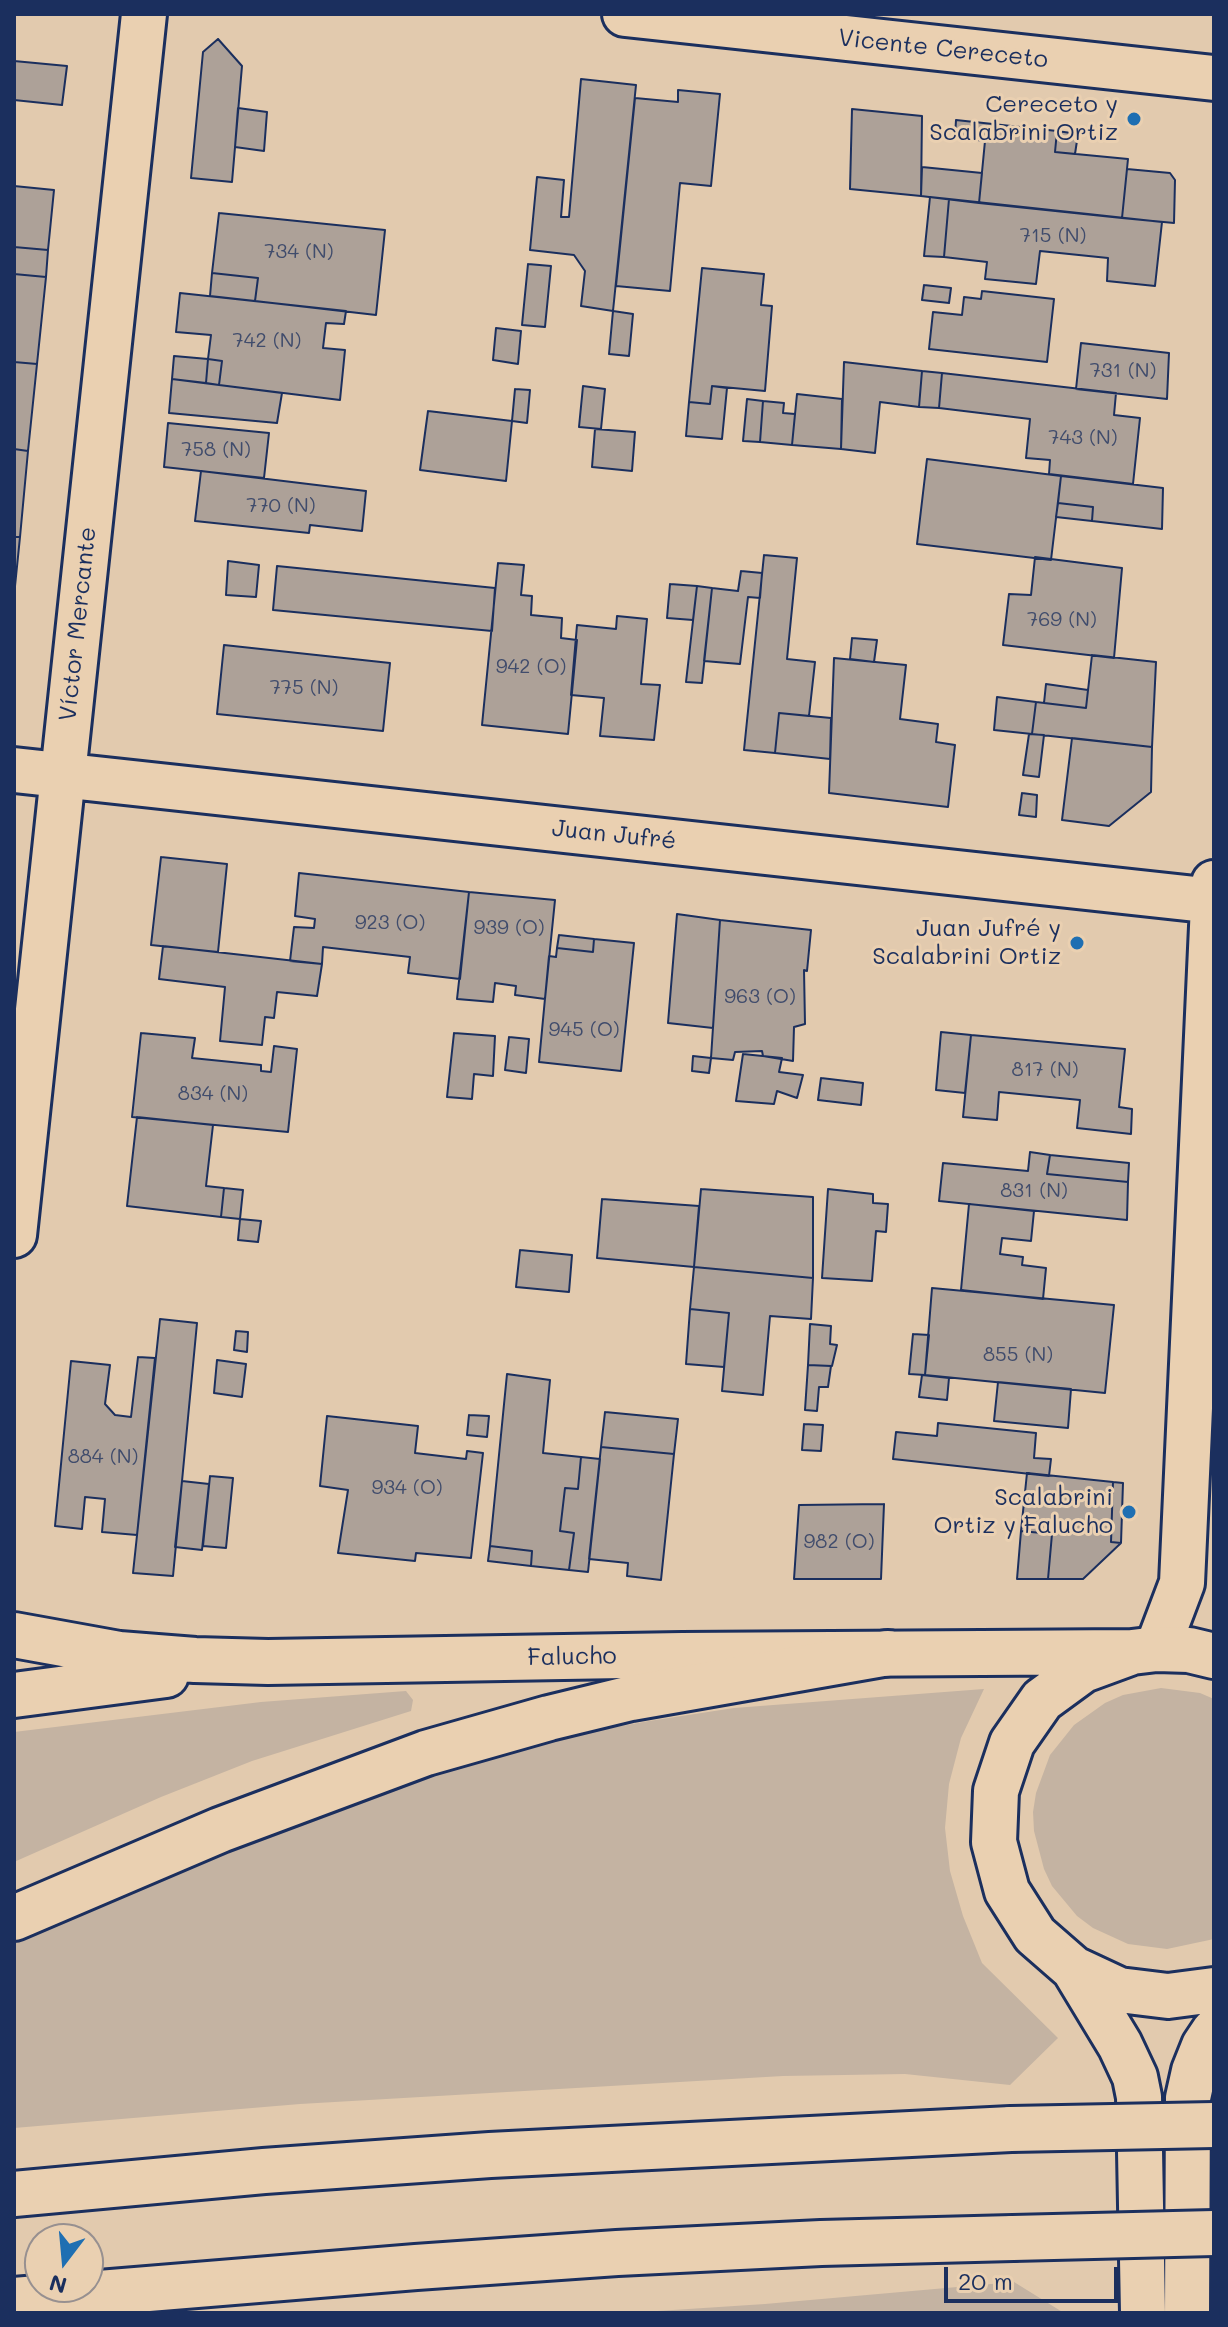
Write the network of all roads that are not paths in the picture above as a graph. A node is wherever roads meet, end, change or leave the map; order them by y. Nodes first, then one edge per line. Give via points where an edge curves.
1 (144, 14) edge
2 (625, 14) edge
3 (1214, 78) edge
4 (14, 770) edge
5 (62, 775) junction
6 (1214, 883) edge
7 (1214, 901) edge
8 (14, 1235) edge
9 (14, 1635) edge
10 (1181, 1651) edge
11 (888, 1653) junction
12 (268, 1662) junction
13 (14, 1695) edge
14 (14, 1918) edge
15 (1074, 1969) junction
16 (1214, 1990) edge
17 (1214, 2031) edge
18 (1214, 2125) edge
19 (14, 2194) edge
20 (1214, 2233) edge
21 (14, 2300) edge
22 (1143, 2313) edge
23 (1187, 2313) edge

1 - 5 main road, Víctor Mercante
2 - 3 main road, Vicente Cereceto
4 - 5 main road, Juan Jufré
5 - 7 main road, Juan Jufré
5 - 8 main road, Víctor Mercante
6 - 7 main road
7 - 10 main road
9 - 12 main road, Falucho via 119,1654
10 - 11 main road, Falucho
10 - 15 main road via 1083,1670 1042,1700 1012,1743 996,1791 994,1842 1007,1891 1035,1935
11 - 12 main road, Falucho
11 - 14 main road via 631,1698 426,1753 220,1830
12 - 13 main road
15 - 16 main road via 1119,1990 1168,1996
15 - 22 main road via 1120,2045 1137,2087
17 - 23 main road via 1188,2098
18 - 19 main road, bridge via 1011,2129 505,2154
20 - 21 main road, bridge via 617,2253

